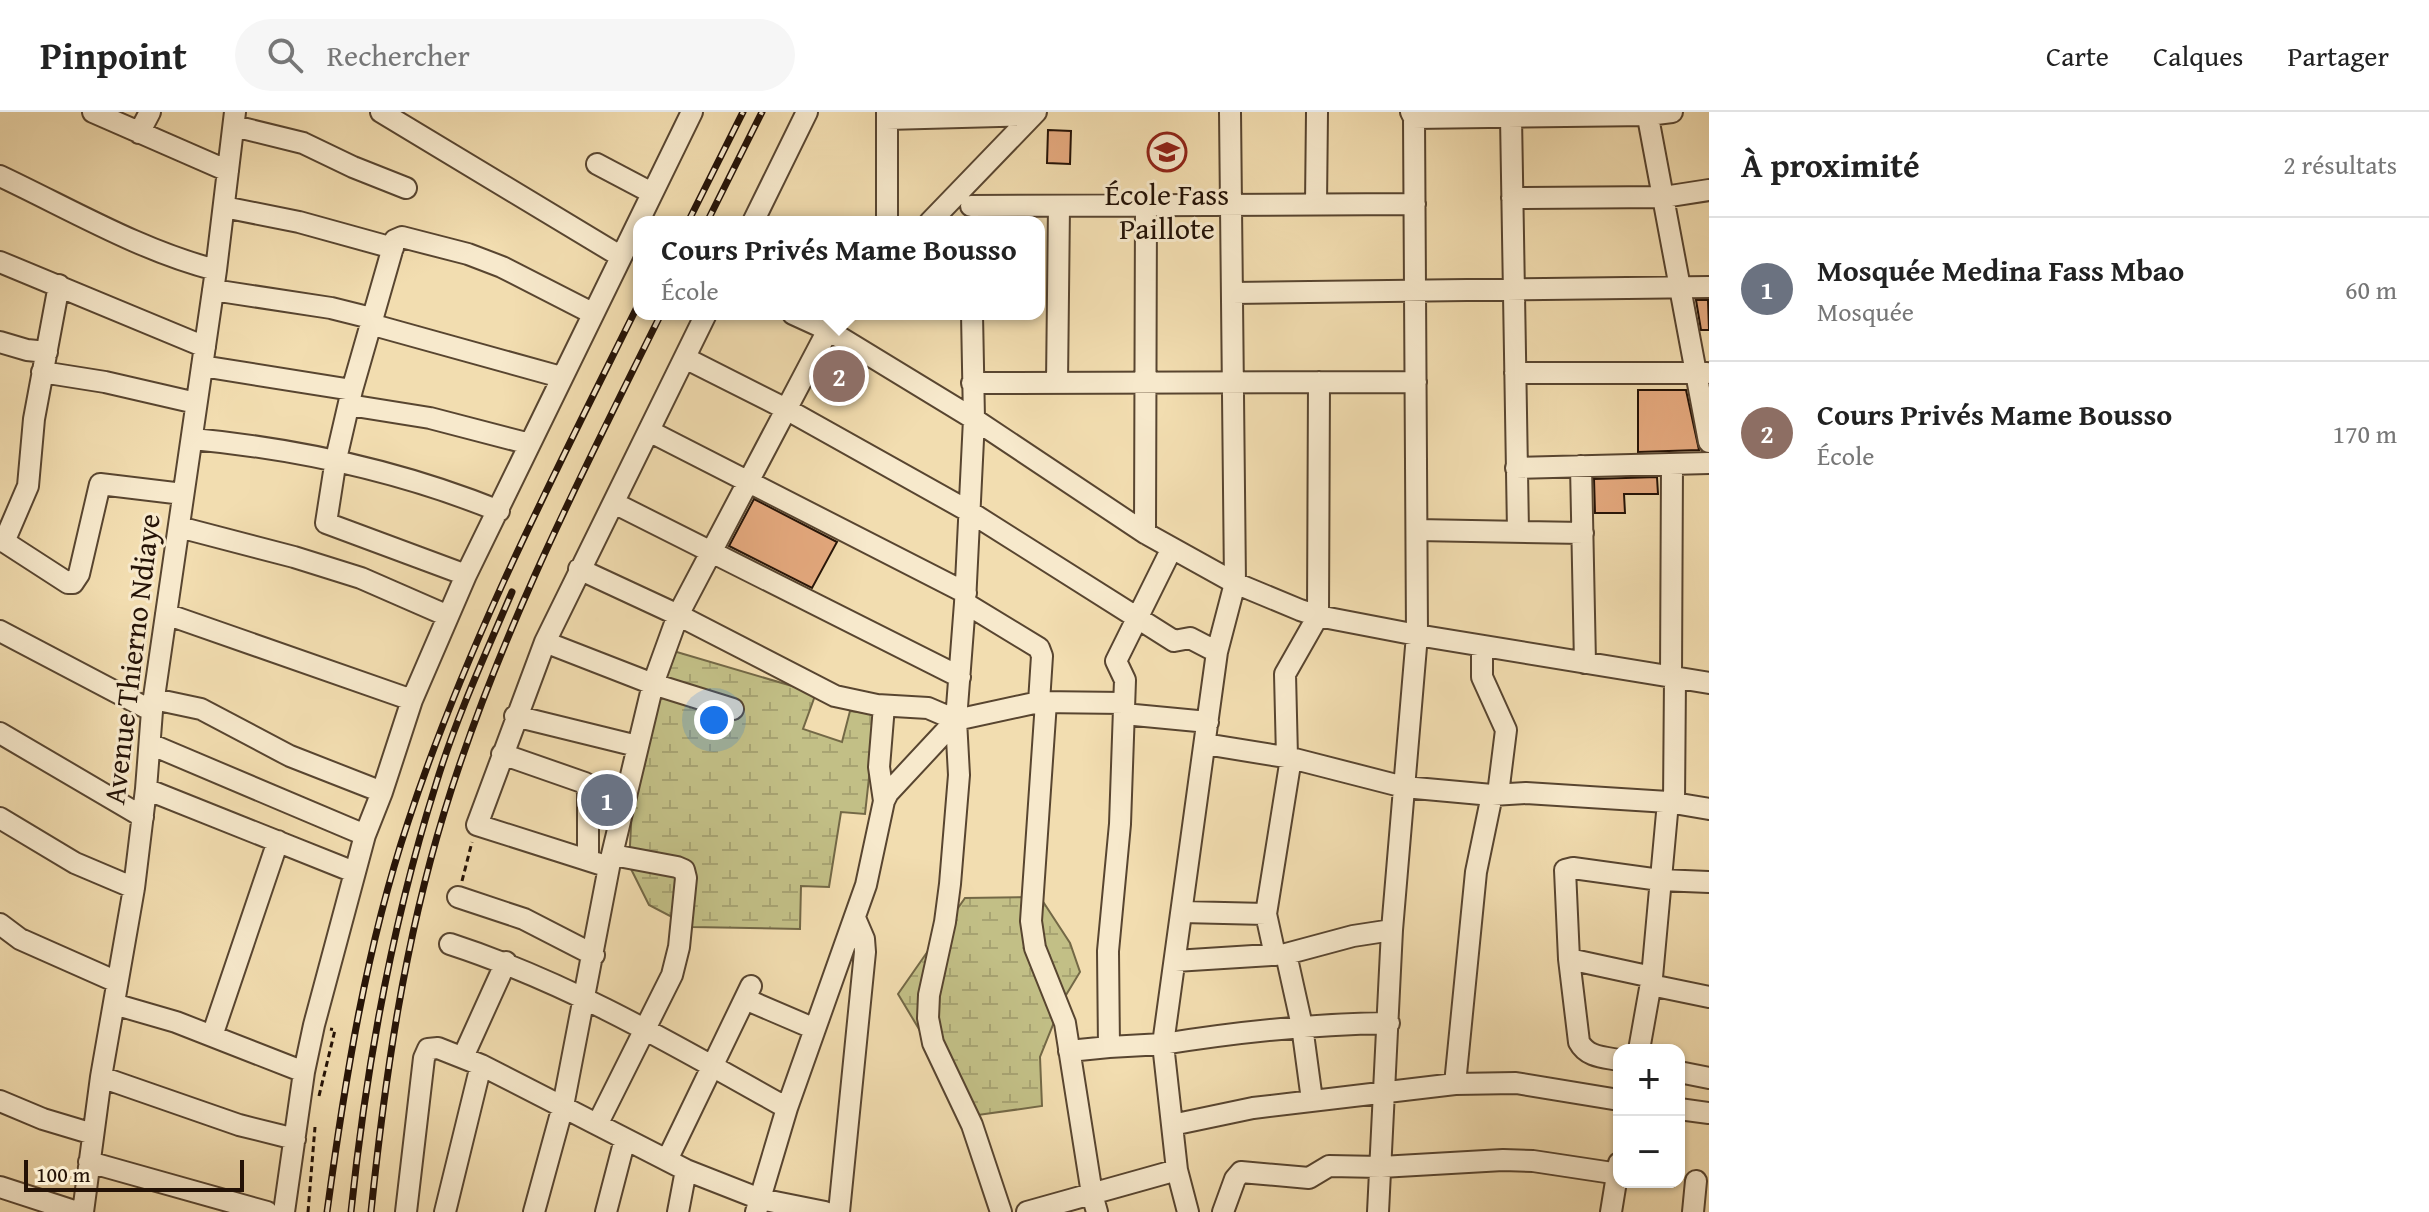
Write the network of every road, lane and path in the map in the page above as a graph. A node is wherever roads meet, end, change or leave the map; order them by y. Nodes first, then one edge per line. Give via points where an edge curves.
1 (93, 112) edge
2 (150, 112) edge
3 (381, 112) edge
4 (807, 112) edge
5 (1230, 112) edge
6 (1317, 112) edge
7 (1672, 112) edge
8 (1648, 113) edge
9 (684, 114) edge
10 (1034, 114) edge
11 (1413, 115) edge
12 (887, 116) edge
13 (1511, 117) junction
14 (234, 119) edge
15 (139, 133) junction
16 (597, 164) dead end
17 (228, 171) junction
18 (0, 176) edge
19 (406, 188) dead end
20 (1709, 190) edge
21 (652, 193) junction
22 (1664, 197) junction
23 (1512, 198) junction
24 (1316, 204) junction
25 (1415, 204) junction
26 (1146, 205) junction
27 (1231, 205) junction
28 (968, 206) edge
29 (1059, 206) junction
30 (224, 207) junction
31 (640, 216) edge
32 (756, 216) edge
33 (887, 216) edge
34 (944, 216) edge
35 (633, 230) edge
36 (393, 248) junction
37 (620, 256) junction
38 (0, 262) edge
39 (215, 280) junction
40 (59, 285) junction
41 (1709, 287) edge
42 (1680, 288) junction
43 (1514, 290) junction
44 (1415, 291) junction
45 (1232, 293) junction
46 (592, 313) junction
47 (703, 320) edge
48 (806, 320) edge
49 (837, 320) edge
50 (972, 320) edge
51 (371, 321) junction
52 (828, 330) junction
53 (0, 342) edge
54 (204, 357) junction
55 (685, 358) junction
56 (45, 362) junction
57 (1515, 373) junction
58 (1702, 373) edge
59 (561, 377) junction
60 (1146, 382) junction
61 (1233, 382) junction
62 (1319, 382) junction
63 (1416, 382) junction
64 (972, 383) junction
65 (1057, 383) junction
66 (350, 397) junction
67 (196, 403) junction
68 (786, 409) junction
69 (974, 419) junction
70 (649, 431) junction
71 (193, 439) junction
72 (1709, 442) edge
73 (530, 444) junction
74 (336, 459) junction
75 (1709, 463) edge
76 (1672, 464) junction
77 (1581, 466) junction
78 (1516, 468) junction
79 (748, 482) junction
80 (183, 494) junction
81 (614, 503) junction
82 (499, 511) junction
83 (970, 512) junction
84 (179, 527) junction
85 (1417, 530) junction
86 (1518, 531) junction
87 (1145, 533) junction
88 (1583, 533) junction
89 (2, 541) edge
90 (1172, 548) junction
91 (711, 551) junction
92 (579, 569) junction
93 (466, 575) junction
94 (1235, 583) junction
95 (966, 598) junction
96 (166, 614) junction
97 (678, 615) junction
98 (448, 616) junction
99 (1318, 616) junction
100 (1137, 619) junction
101 (0, 631) edge
102 (1417, 635) junction
103 (545, 642) junction
104 (1482, 646) junction
105 (1217, 652) junction
106 (1585, 663) junction
107 (960, 677) junction
108 (1673, 677) junction
109 (1709, 683) edge
110 (653, 684) junction
111 (412, 700) junction
112 (1042, 702) junction
113 (153, 705) junction
114 (884, 706) junction
115 (733, 709) dead end
116 (1124, 709) junction
117 (515, 716) junction
118 (956, 720) junction
119 (1208, 722) junction
120 (0, 733) edge
121 (150, 744) junction
122 (1205, 744) junction
123 (637, 746) junction
124 (502, 754) junction
125 (1289, 757) junction
126 (1404, 787) junction
127 (146, 789) junction
128 (382, 792) junction
129 (1495, 794) junction
130 (884, 801) junction
131 (1671, 803) junction
132 (1709, 809) edge
133 (143, 817) junction
134 (0, 818) edge
135 (477, 825) junction
136 (365, 835) junction
137 (278, 841) junction
138 (588, 860) junction
139 (611, 861) junction
140 (354, 872) junction
141 (1660, 880) junction
142 (1709, 882) edge
143 (134, 888) junction
144 (458, 897) joint
145 (1182, 912) junction
146 (1266, 914) junction
147 (855, 918) junction
148 (0, 924) edge
149 (1392, 930) junction
150 (450, 944) dead end
151 (1280, 954) junction
152 (594, 955) junction
153 (1569, 959) junction
154 (1175, 961) junction
155 (506, 962) junction
156 (1651, 981) junction
157 (117, 982) junction
158 (1709, 997) edge
159 (586, 999) junction
160 (114, 1004) junction
161 (1389, 1023) junction
162 (314, 1025) junction
163 (1302, 1026) junction
164 (645, 1029) junction
165 (815, 1029) junction
166 (212, 1036) junction
167 (1163, 1044) junction
168 (1640, 1044) edge
169 (1109, 1047) junction
170 (1069, 1051) junction
171 (1613, 1059) edge
172 (472, 1061) junction
173 (713, 1067) junction
174 (304, 1072) junction
175 (1685, 1073) edge
176 (101, 1077) junction
177 (1709, 1078) edge
178 (1455, 1084) junction
179 (1385, 1094) junction
180 (1613, 1099) edge
181 (1312, 1100) junction
182 (0, 1101) edge
183 (563, 1106) junction
184 (317, 1108) dead end
185 (787, 1108) junction
186 (1685, 1110) edge
187 (1709, 1113) edge
188 (315, 1122) dead end
189 (598, 1123) junction
190 (1172, 1125) junction
191 (93, 1134) junction
192 (295, 1139) junction
193 (625, 1139) junction
194 (667, 1160) junction
195 (89, 1162) junction
196 (1381, 1167) junction
197 (1613, 1169) edge
198 (686, 1170) junction
199 (1177, 1170) junction
200 (1695, 1181) edge
201 (0, 1187) edge
202 (1615, 1188) edge
203 (1095, 1203) edge
204 (758, 1205) edge
205 (80, 1212) edge
206 (267, 1212) edge
207 (284, 1212) edge
208 (308, 1212) edge
209 (406, 1212) edge
210 (445, 1212) edge
211 (534, 1212) edge
212 (606, 1212) edge
213 (678, 1212) edge
214 (825, 1212) edge
215 (839, 1212) edge
216 (1001, 1212) edge
217 (1027, 1212) edge
218 (1188, 1212) edge
219 (1223, 1212) edge
220 (1378, 1212) edge
221 (1611, 1212) edge
222 (1693, 1212) edge

1 - 15 street
2 - 15 street
3 - 37 street
4 - 32 street
5 - 27 street
6 - 24 street
7 - 8 street
8 - 13 street
8 - 22 street
9 - 21 street
10 - 12 street
10 - 28 street
11 - 13 street
11 - 25 street
12 - 33 street
13 - 23 street
14 - 17 street, Avenue Thierno Ndiaye
14 - 19 street
15 - 17 street
16 - 21 street
17 - 30 street, Avenue Thierno Ndiaye
18 - 39 street via 187,262
20 - 22 street
21 - 31 street
22 - 23 street
22 - 42 street
23 - 43 street
24 - 25 street
24 - 27 street
25 - 44 street
26 - 27 street
26 - 29 street
26 - 60 street
27 - 45 street
28 - 29 street
28 - 34 street
29 - 65 street
30 - 36 street
30 - 39 street, Avenue Thierno Ndiaye
35 - 37 street
36 - 46 street via 402,237 468,254
36 - 51 street
37 - 46 street
38 - 40 street
39 - 51 street
39 - 54 street, Avenue Thierno Ndiaye
40 - 54 street
40 - 56 street
41 - 42 street
42 - 43 street
42 - 58 street
43 - 44 street
43 - 57 street
44 - 45 street
44 - 63 street
45 - 61 street
46 - 59 street
47 - 55 street
48 - 52 street
49 - 52 street
50 - 64 street
51 - 59 street
51 - 66 street
52 - 68 street
52 - 69 street
53 - 56 street
54 - 66 street
54 - 67 street, Avenue Thierno Ndiaye
55 - 68 street
55 - 70 street
56 - 67 street
56 - 89 street via 28,486
57 - 58 street
57 - 78 street
58 - 72 street
59 - 73 street
60 - 61 street
60 - 65 street
60 - 87 street
61 - 62 street
61 - 94 street
62 - 63 street
62 - 99 street
63 - 85 street
64 - 65 street
64 - 69 street
66 - 73 street
66 - 74 street
67 - 71 street, Avenue Thierno Ndiaye
68 - 79 street
68 - 83 street
69 - 83 street
69 - 87 street
70 - 79 street
70 - 81 street
71 - 74 street
71 - 80 street, Avenue Thierno Ndiaye
73 - 82 street
74 - 82 street via 442,488
74 - 93 street via 326,523
75 - 76 street
76 - 77 street
76 - 108 street
77 - 78 street
77 - 88 street
78 - 86 street
79 - 91 street
79 - 95 street
80 - 84 street, Avenue Thierno Ndiaye
80 - 89 street via 100,484 73,583
81 - 91 street
81 - 92 street
82 - 93 street
83 - 95 street
83 - 100 street
84 - 96 street, Avenue Thierno Ndiaye
84 - 98 street via 361,578
85 - 86 street
85 - 102 street
86 - 88 street
87 - 90 street
88 - 106 street
90 - 94 street
90 - 100 street
91 - 97 street
91 - 107 street
92 - 97 street
92 - 103 street
93 - 98 street
94 - 99 street
94 - 105 street
95 - 107 street
95 - 112 street via 1039,648
96 - 111 street
96 - 113 street, Avenue Thierno Ndiaye
97 - 110 street
97 - 114 street via 835,696
98 - 111 street
99 - 102 street
99 - 125 street via 1285,674
100 - 105 street via 1174,641 1190,638
100 - 116 street via 1117,654 1125,680
101 - 113 street
102 - 104 street
102 - 126 street
103 - 110 street
103 - 117 street
104 - 106 street
104 - 129 street via 1482,677 1506,730
105 - 119 street
106 - 108 street
107 - 118 street
108 - 109 street
108 - 131 street
110 - 115 street
110 - 123 street
111 - 128 street
112 - 116 street
112 - 118 street
112 - 170 street via 1031,921 1035,948 1062,1011
113 - 121 street, Avenue Thierno Ndiaye
113 - 128 street via 201,709 290,756
114 - 118 street via 928,708
114 - 130 street via 879,767
116 - 119 street
116 - 169 street via 1108,951
117 - 123 street
117 - 124 street
118 - 130 street
118 - 216 street via 959,775 950,884 928,1018 933,1043 972,1125
119 - 122 street
120 - 133 street
121 - 127 street, Avenue Thierno Ndiaye
121 - 136 street
122 - 125 street
122 - 145 street
123 - 139 street
124 - 135 street
124 - 138 street via 585,783
125 - 126 street
125 - 146 street
126 - 129 street
126 - 149 street
127 - 133 street, Avenue Thierno Ndiaye
127 - 137 street
128 - 136 street
129 - 131 street
129 - 178 street via 1476,872
130 - 147 street
131 - 132 street
131 - 141 street
133 - 143 street, Avenue Thierno Ndiaye
134 - 143 street via 75,863
135 - 138 street
135 - 144 path
136 - 140 street
137 - 140 street
137 - 166 street
138 - 139 street
139 - 152 street
139 - 164 street via 677,867 686,878 676,962
140 - 162 street
141 - 142 street
141 - 153 street via 1565,870
141 - 156 street
143 - 157 street, Avenue Thierno Ndiaye
144 - 152 street via 524,919
145 - 146 street
145 - 154 street
146 - 151 street
147 - 165 street
147 - 215 street via 865,952
148 - 157 street via 20,939
149 - 151 street
149 - 161 street
150 - 155 street
151 - 154 street
151 - 163 street
152 - 159 street
153 - 156 street
153 - 171 street via 1579,1042 1591,1055
154 - 167 street
155 - 159 street
155 - 172 street
156 - 158 street
156 - 168 street
157 - 160 street, Avenue Thierno Ndiaye
159 - 164 street
159 - 183 street
160 - 166 street
160 - 176 street, Avenue Thierno Ndiaye
161 - 163 street
161 - 179 street
162 - 174 street
162 - 184 path via 335,1030
163 - 167 street
163 - 181 street
164 - 173 street
164 - 189 street
165 - 173 street via 748,993
165 - 185 street
166 - 174 street
167 - 169 street
167 - 190 street
169 - 170 street
170 - 203 street
172 - 183 street
172 - 209 street via 438,1048 428,1049 424,1058
172 - 210 street
173 - 185 street
173 - 194 street
174 - 192 street
175 - 177 street
176 - 191 street, Avenue Thierno Ndiaye
176 - 192 street
178 - 179 street
178 - 180 street via 1516,1083
179 - 181 street
179 - 196 street
181 - 190 street
182 - 191 street
183 - 189 street
183 - 211 street
185 - 204 street
186 - 187 street
188 - 208 path
189 - 193 street
190 - 199 street
191 - 195 street, Avenue Thierno Ndiaye
192 - 207 street
193 - 194 street
193 - 212 street
194 - 198 street
195 - 205 street, Avenue Thierno Ndiaye
195 - 206 street
196 - 197 street via 1519,1160
196 - 219 street via 1329,1166 1309,1178 1241,1172
196 - 220 street
198 - 204 street
198 - 213 street
199 - 203 street
199 - 218 street
200 - 222 street
201 - 205 street
202 - 221 street
203 - 217 street
204 - 214 street

